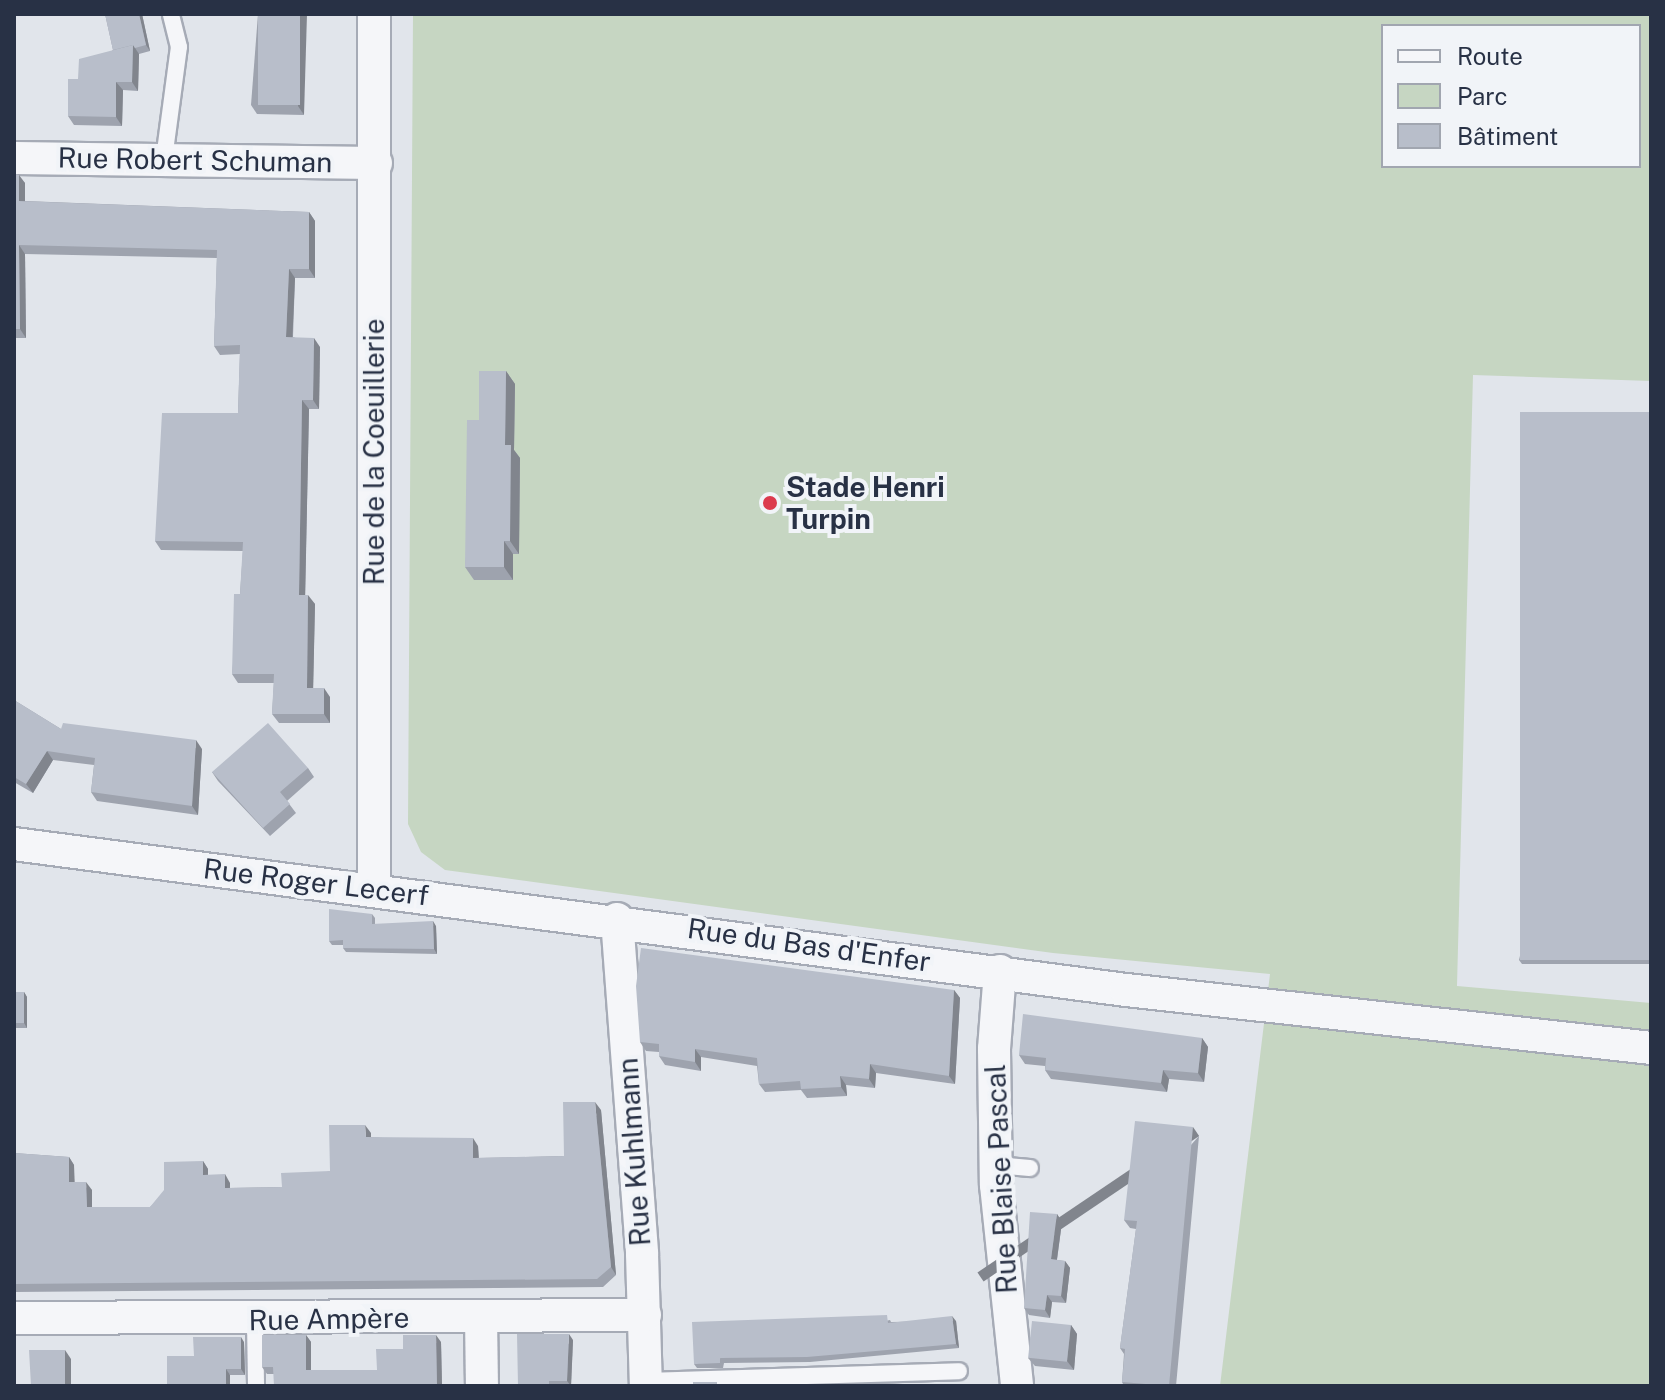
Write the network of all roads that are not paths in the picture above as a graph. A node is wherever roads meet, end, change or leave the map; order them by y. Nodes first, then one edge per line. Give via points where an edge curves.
1 (171, 14) edge
2 (374, 14) edge
3 (14, 158) edge
4 (164, 159) junction
5 (376, 163) junction
6 (14, 844) edge
7 (374, 889) junction
8 (617, 919) junction
9 (1000, 971) junction
10 (1651, 1048) edge
11 (996, 1165) junction
12 (1030, 1168) dead end
13 (645, 1315) junction
14 (481, 1317) junction
15 (14, 1318) edge
16 (255, 1320) junction
17 (959, 1371) dead end
18 (646, 1384) edge
19 (256, 1386) edge
20 (482, 1386) edge
21 (1017, 1386) edge

1 - 4 lane via 179,47
2 - 5 street, Rue de la Coeuillerie
3 - 4 street, Rue Robert Schuman
4 - 5 street, Rue Robert Schuman
5 - 7 street, Rue de la Coeuillerie
6 - 7 street, Rue Roger Lecerf
7 - 8 street, Rue Roger Lecerf
8 - 9 street, Rue du Bas d'Enfer
8 - 13 street, Rue Kuhlmann
9 - 10 street, Rue du Bas d'Enfer
9 - 11 street, Rue Blaise Pascal via 994,1049
11 - 12 lane
11 - 21 street, Rue Blaise Pascal
13 - 14 street, Rue Ampère
13 - 18 street, Rue Kuhlmann
14 - 16 street, Rue Ampère
14 - 20 street
15 - 16 street, Rue Ampère
16 - 19 lane
17 - 18 lane

